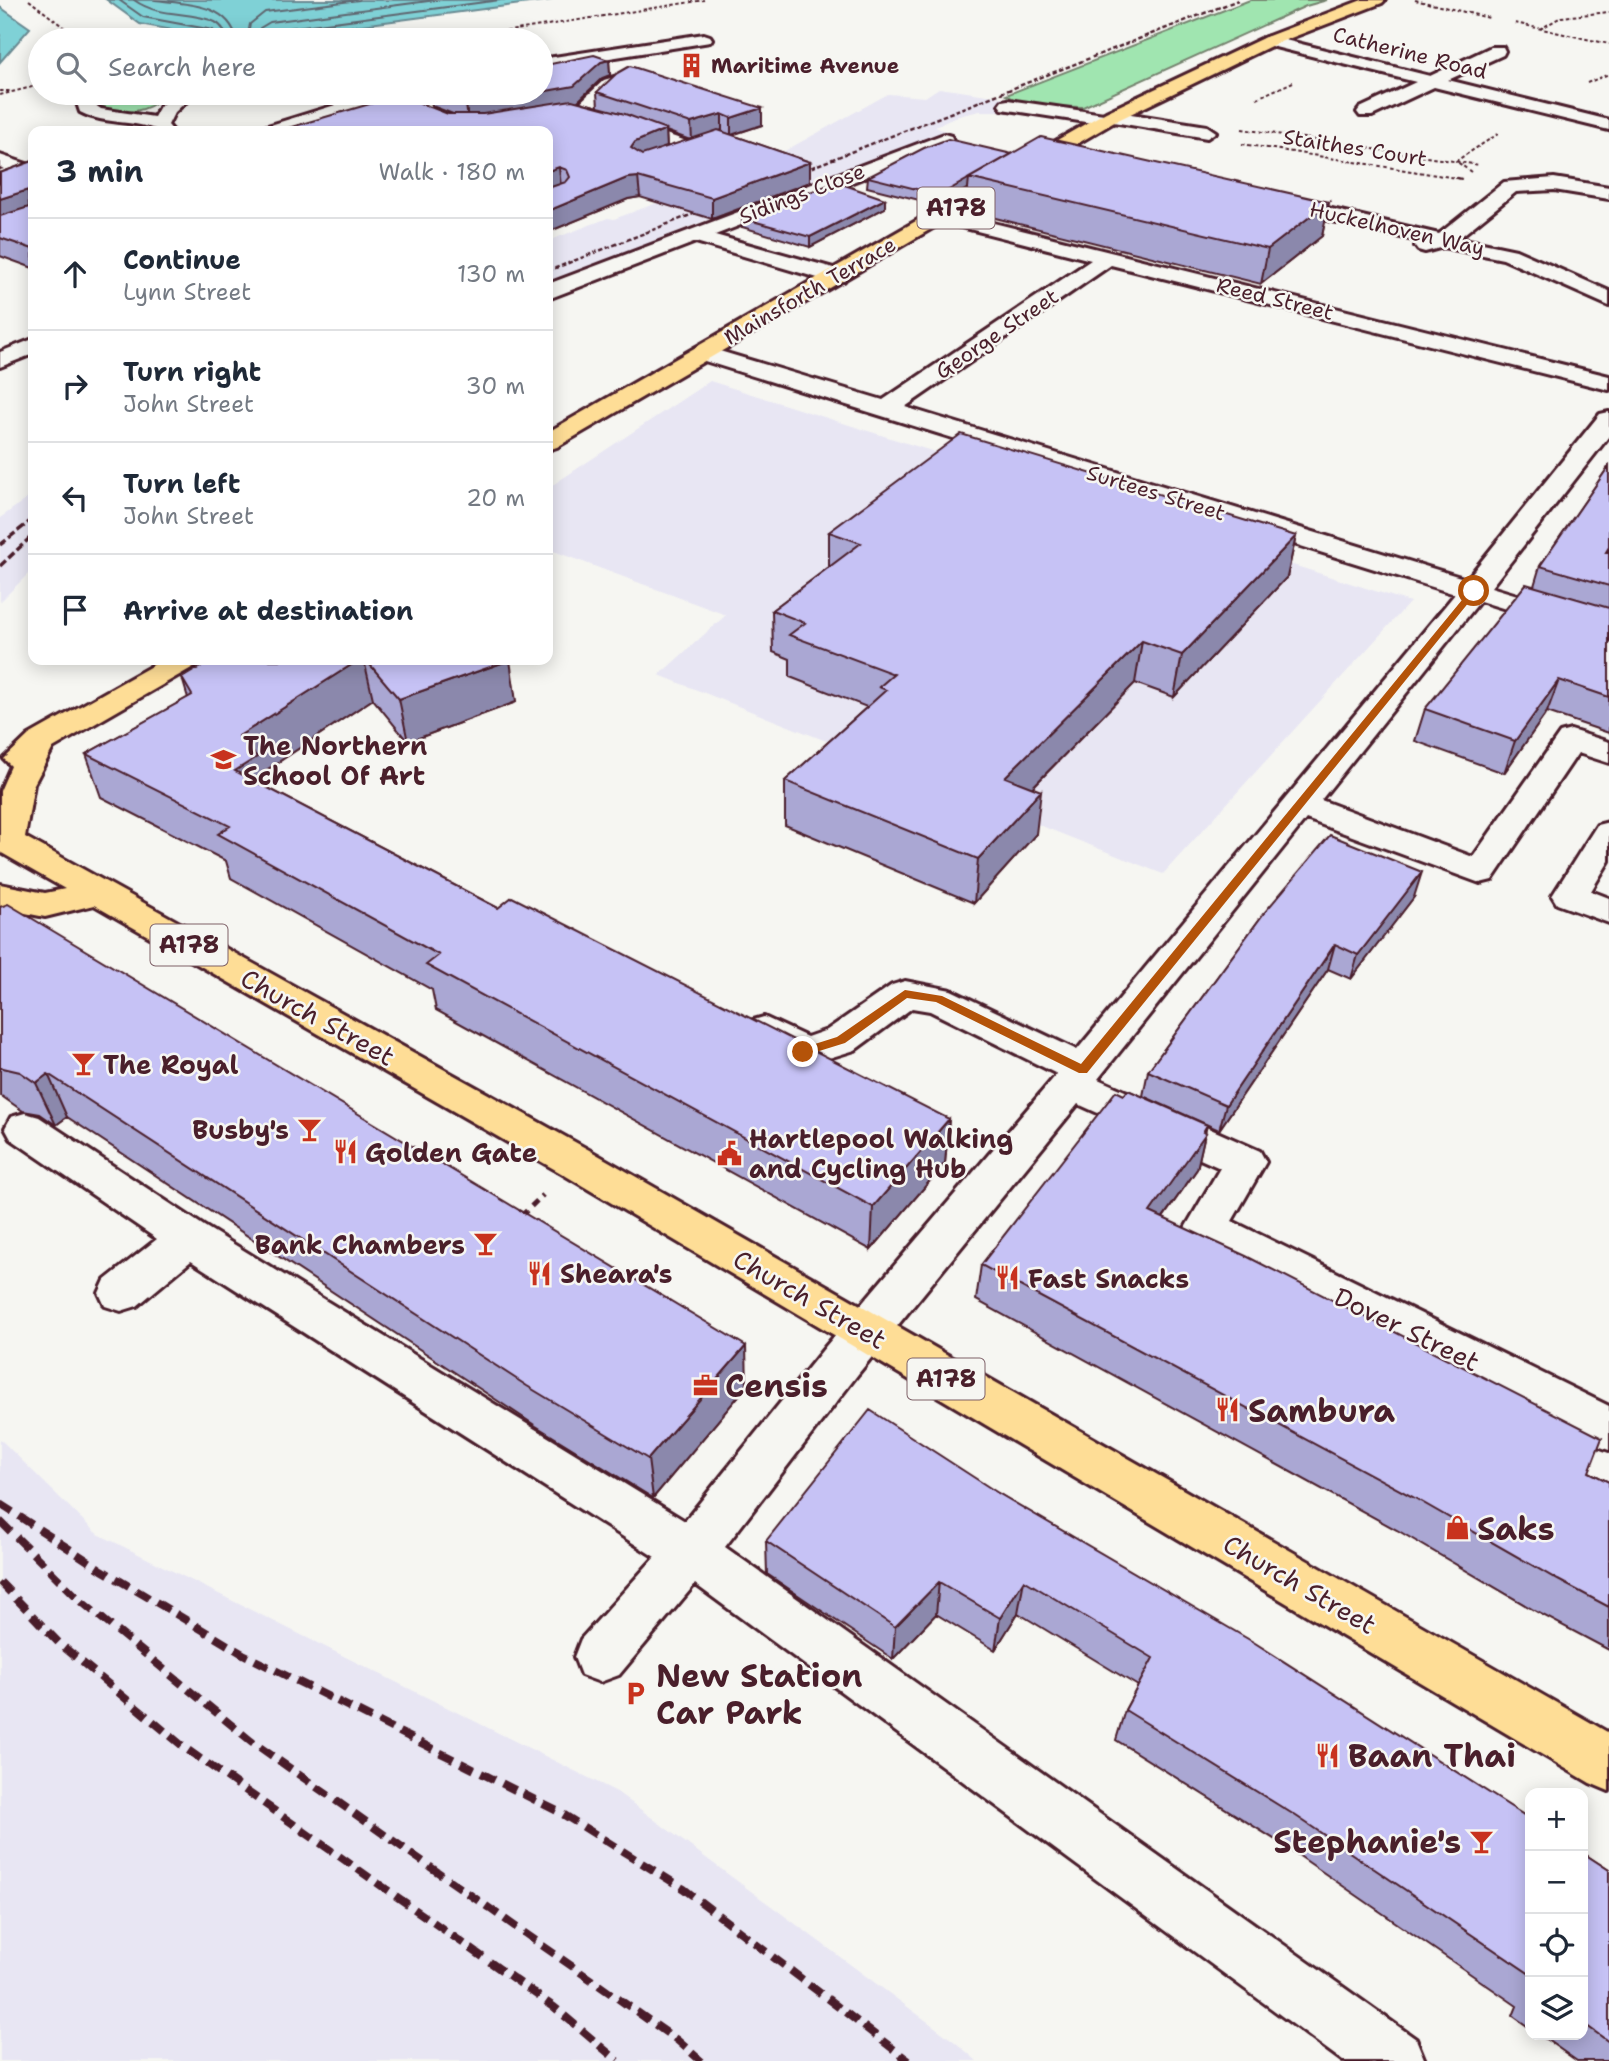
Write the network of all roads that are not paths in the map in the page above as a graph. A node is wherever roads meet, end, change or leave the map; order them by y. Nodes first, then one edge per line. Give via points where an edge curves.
1 (1377, 0) edge
2 (704, 39) dead end
3 (1269, 41) junction
4 (636, 49) junction
5 (1497, 51) dead end
6 (553, 62) edge
7 (658, 62) dead end
8 (621, 80) edge
9 (1431, 81) junction
10 (86, 105) edge
11 (172, 105) edge
12 (351, 105) edge
13 (1007, 105) dead end
14 (1366, 112) dead end
15 (1109, 118) junction
16 (1609, 125) edge
17 (156, 126) edge
18 (162, 126) edge
19 (286, 126) edge
20 (1207, 132) road end
21 (944, 140) edge
22 (712, 142) edge
23 (691, 149) junction
24 (1055, 151) junction
25 (910, 153) junction
26 (1082, 157) edge
27 (0, 161) edge
28 (943, 163) edge
29 (645, 167) edge
30 (0, 176) edge
31 (1609, 193) edge
32 (1254, 204) edge
33 (941, 216) junction
34 (693, 235) junction
35 (1443, 242) junction
36 (1109, 257) junction
37 (836, 276) junction
38 (553, 290) edge
39 (1609, 299) edge
40 (28, 348) edge
41 (703, 353) junction
42 (0, 360) edge
43 (1609, 383) edge
44 (885, 410) junction
45 (1609, 419) edge
46 (553, 439) edge
47 (1474, 591) junction
48 (1609, 632) edge
49 (175, 665) edge
50 (40, 742) junction
51 (1609, 753) edge
52 (0, 776) edge
53 (1299, 804) junction
54 (1609, 833) edge
55 (4, 841) edge
56 (96, 893) junction
57 (0, 896) edge
58 (1609, 911) edge
59 (729, 1013) edge
60 (1078, 1077) junction
61 (25, 1128) dead end
62 (189, 1238) junction
63 (121, 1293) dead end
64 (866, 1333) junction
65 (1609, 1429) edge
66 (691, 1552) junction
67 (600, 1657) dead end
68 (1609, 1764) edge
69 (1394, 2061) edge

1 - 3 main road, Mainsforth Terrace / A178
2 - 4 street
3 - 9 street, Catherine Road
3 - 15 main road, Mainsforth Terrace / A178
4 - 6 street
4 - 7 street
5 - 9 street
8 - 23 street via 570,112 633,127
9 - 14 street
9 - 16 street, Catherine Road
10 - 17 street via 104,115 135,118
11 - 18 street
12 - 19 street
13 - 15 street
15 - 20 street
15 - 24 main road, Mainsforth Terrace / A178
21 - 25 street, Sidings Close
22 - 23 street
23 - 29 street
24 - 26 street
24 - 33 main road, Mainsforth Terrace / A178
25 - 28 street
25 - 34 street, Sidings Close
27 - 30 street via 23,169
31 - 35 street via 1554,184 1511,186
32 - 35 street via 1416,248
33 - 36 street, Reed Street
33 - 37 main road, Mainsforth Terrace / A178
34 - 37 street, Sidings Close
34 - 38 street, Sidings Close
35 - 39 street, Huckelhoven Way via 1508,254
36 - 43 street, Reed Street
36 - 44 street, George Street
37 - 41 main road, Mainsforth Terrace / A178
40 - 42 street
41 - 44 street, Surtees Street
41 - 46 main road, Mainsforth Terrace / A178
44 - 47 street, Surtees Street
45 - 47 street
47 - 48 street, Surtees Street
47 - 53 street
49 - 50 main road
50 - 52 main road
50 - 55 main road, A178 via 18,784
51 - 53 street via 1571,740 1480,872
53 - 60 street
54 - 58 street via 1570,896
55 - 56 main road, Church Street / A178
56 - 57 main road via 45,905
56 - 64 main road, Church Street / A178 via 576,1162
59 - 60 street via 803,1052 841,1040 905,994 938,999
60 - 64 street
60 - 65 street, Dover Street via 1245,1162 1206,1228
61 - 62 street
62 - 63 street
62 - 66 street
64 - 66 street
64 - 68 main road, Church Street / A178
66 - 67 street
66 - 69 street

